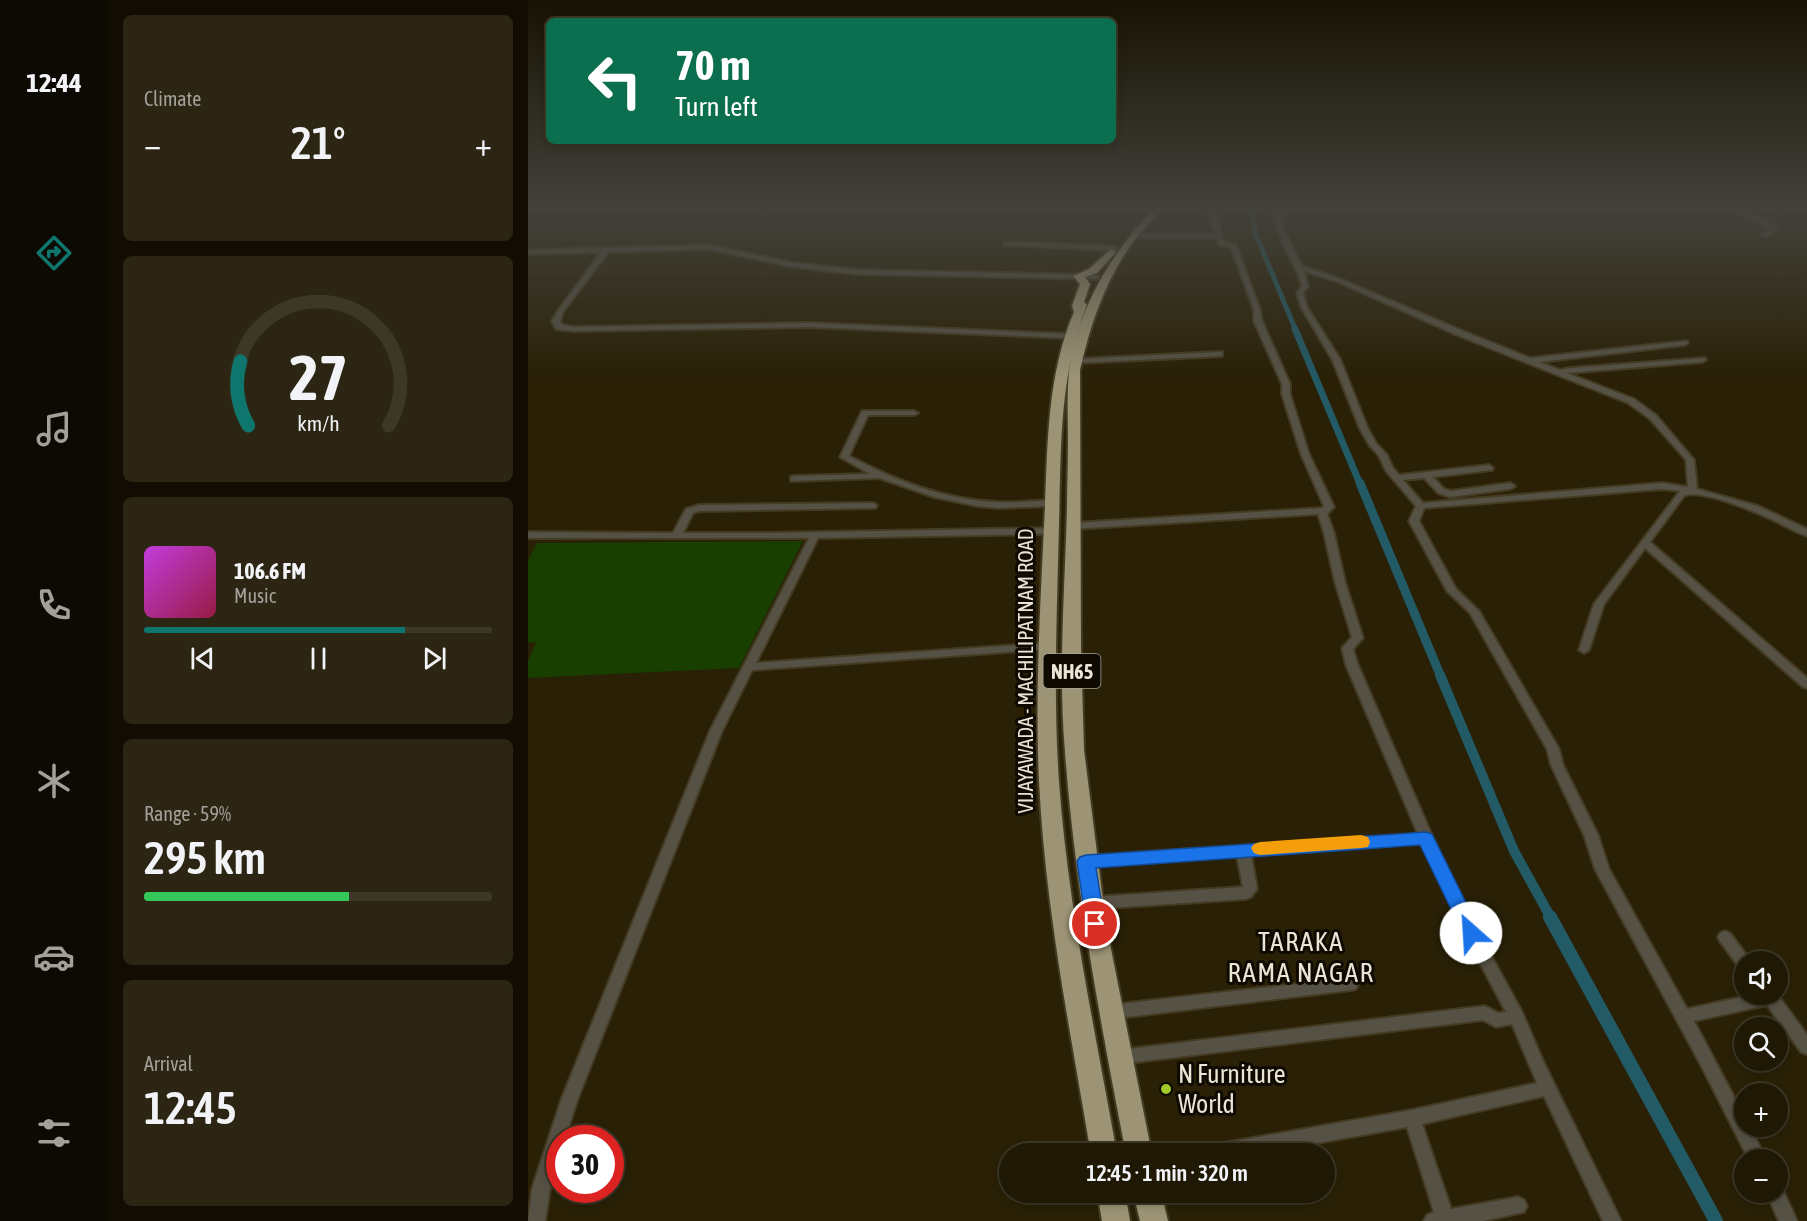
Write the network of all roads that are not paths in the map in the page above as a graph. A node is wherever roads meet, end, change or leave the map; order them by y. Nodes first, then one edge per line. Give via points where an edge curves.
1 (595, 265) edge
2 (802, 265) edge
3 (1101, 265) edge
4 (1106, 265) edge
5 (1109, 265) edge
6 (1112, 265) edge
7 (1240, 265) edge
8 (1300, 265) edge
9 (1302, 268) junction
10 (1078, 276) junction
11 (1096, 277) junction
12 (1079, 312) junction
13 (1070, 336) junction
14 (1684, 343) dead end
15 (1219, 354) dead end
16 (1533, 360) junction
17 (1702, 360) dead end
18 (1077, 361) junction
19 (1562, 372) junction
20 (914, 413) dead end
21 (1489, 468) dead end
22 (1428, 475) junction
23 (878, 476) junction
24 (1396, 478) junction
25 (794, 479) dead end
26 (1510, 486) dead end
27 (1692, 490) junction
28 (1052, 503) junction
29 (872, 506) dead end
30 (1421, 506) junction
31 (1323, 512) junction
32 (1073, 526) junction
33 (1052, 531) junction
34 (1807, 533) edge
35 (528, 535) edge
36 (677, 535) junction
37 (815, 535) junction
38 (1645, 543) junction
39 (1048, 646) junction
40 (1584, 650) dead end
41 (750, 667) junction
42 (1807, 684) edge
43 (1426, 838) junction
44 (1243, 850) junction
45 (1086, 861) junction
46 (1092, 903) junction
47 (1725, 937) dead end
48 (1735, 951) edge
49 (1351, 984) dead end
50 (1734, 1005) edge
51 (1776, 1005) edge
52 (1110, 1012) junction
53 (1517, 1017) junction
54 (1683, 1017) junction
55 (1805, 1041) edge
56 (1119, 1058) junction
57 (1548, 1088) junction
58 (1412, 1118) junction
59 (1102, 1143) edge
60 (1137, 1143) edge
61 (1270, 1143) edge
62 (1752, 1149) edge
63 (1113, 1203) edge
64 (1150, 1203) edge
65 (1780, 1203) edge
66 (1518, 1206) dead end
67 (1439, 1220) edge
68 (536, 1221) edge
69 (1116, 1221) edge
70 (1154, 1221) edge
71 (1612, 1221) edge
72 (1788, 1221) edge

1 - 13 street via 560,312 556,321 560,327 809,325
2 - 10 street via 857,272
3 - 10 highway
4 - 11 highway, VIJAYAWADA - MACHILIPATNAM ROAD / NH65
5 - 11 highway via 1103,275
6 - 18 highway, VIJAYAWADA - MACHILIPATNAM ROAD / NH65 via 1082,336
7 - 31 street via 1258,321 1282,375 1305,454 1329,507
8 - 9 street
9 - 16 street
9 - 24 street via 1305,286 1300,293 1304,307 1336,359 1372,444
10 - 11 street
10 - 12 highway via 1085,284 1077,306
11 - 12 highway, VIJAYAWADA - MACHILIPATNAM ROAD / NH65
12 - 13 highway, VIJAYAWADA - MACHILIPATNAM ROAD / NH65
13 - 28 highway, VIJAYAWADA - MACHILIPATNAM ROAD / NH65 via 1059,389
14 - 16 street
15 - 18 street
16 - 19 street
17 - 19 street
18 - 32 highway, VIJAYAWADA - MACHILIPATNAM ROAD / NH65 via 1072,399
19 - 27 street via 1631,401 1653,417 1690,460
20 - 23 street via 866,413 844,457
21 - 22 street
22 - 24 street
22 - 26 street via 1441,491 1450,494
23 - 25 street
23 - 28 street via 942,496 988,503
24 - 30 street
27 - 30 street via 1650,486
27 - 34 street via 1750,506
27 - 38 street via 1681,494
28 - 33 highway, VIJAYAWADA - MACHILIPATNAM ROAD / NH65
29 - 36 street via 699,508 686,516
30 - 54 street via 1414,520 1429,552 1452,591 1479,618 1553,749 1602,869
31 - 32 street
31 - 43 street via 1358,638 1347,648
32 - 45 highway, VIJAYAWADA - MACHILIPATNAM ROAD / NH65 via 1072,708
33 - 37 street
33 - 39 highway, VIJAYAWADA - MACHILIPATNAM ROAD / NH65
35 - 36 street
36 - 37 street
37 - 41 street
38 - 40 street via 1599,604
38 - 42 street
39 - 41 street
39 - 59 highway, VIJAYAWADA - MACHILIPATNAM ROAD / NH65 via 1057,873
41 - 68 street via 716,731 570,1098 541,1188
43 - 44 street
43 - 53 street
44 - 45 street
44 - 46 street via 1250,889 1246,893
45 - 46 highway, VIJAYAWADA - MACHILIPATNAM ROAD / NH65
46 - 52 highway, VIJAYAWADA - MACHILIPATNAM ROAD / NH65
47 - 48 street
49 - 52 street
50 - 54 street
51 - 55 street
52 - 56 highway, VIJAYAWADA - MACHILIPATNAM ROAD / NH65
53 - 56 street via 1496,1020 1485,1013
53 - 57 street
54 - 62 street
56 - 60 highway, VIJAYAWADA - MACHILIPATNAM ROAD / NH65
57 - 58 street
57 - 71 street
58 - 61 street
58 - 67 street
63 - 69 highway
64 - 70 highway
65 - 72 street
66 - 67 street

